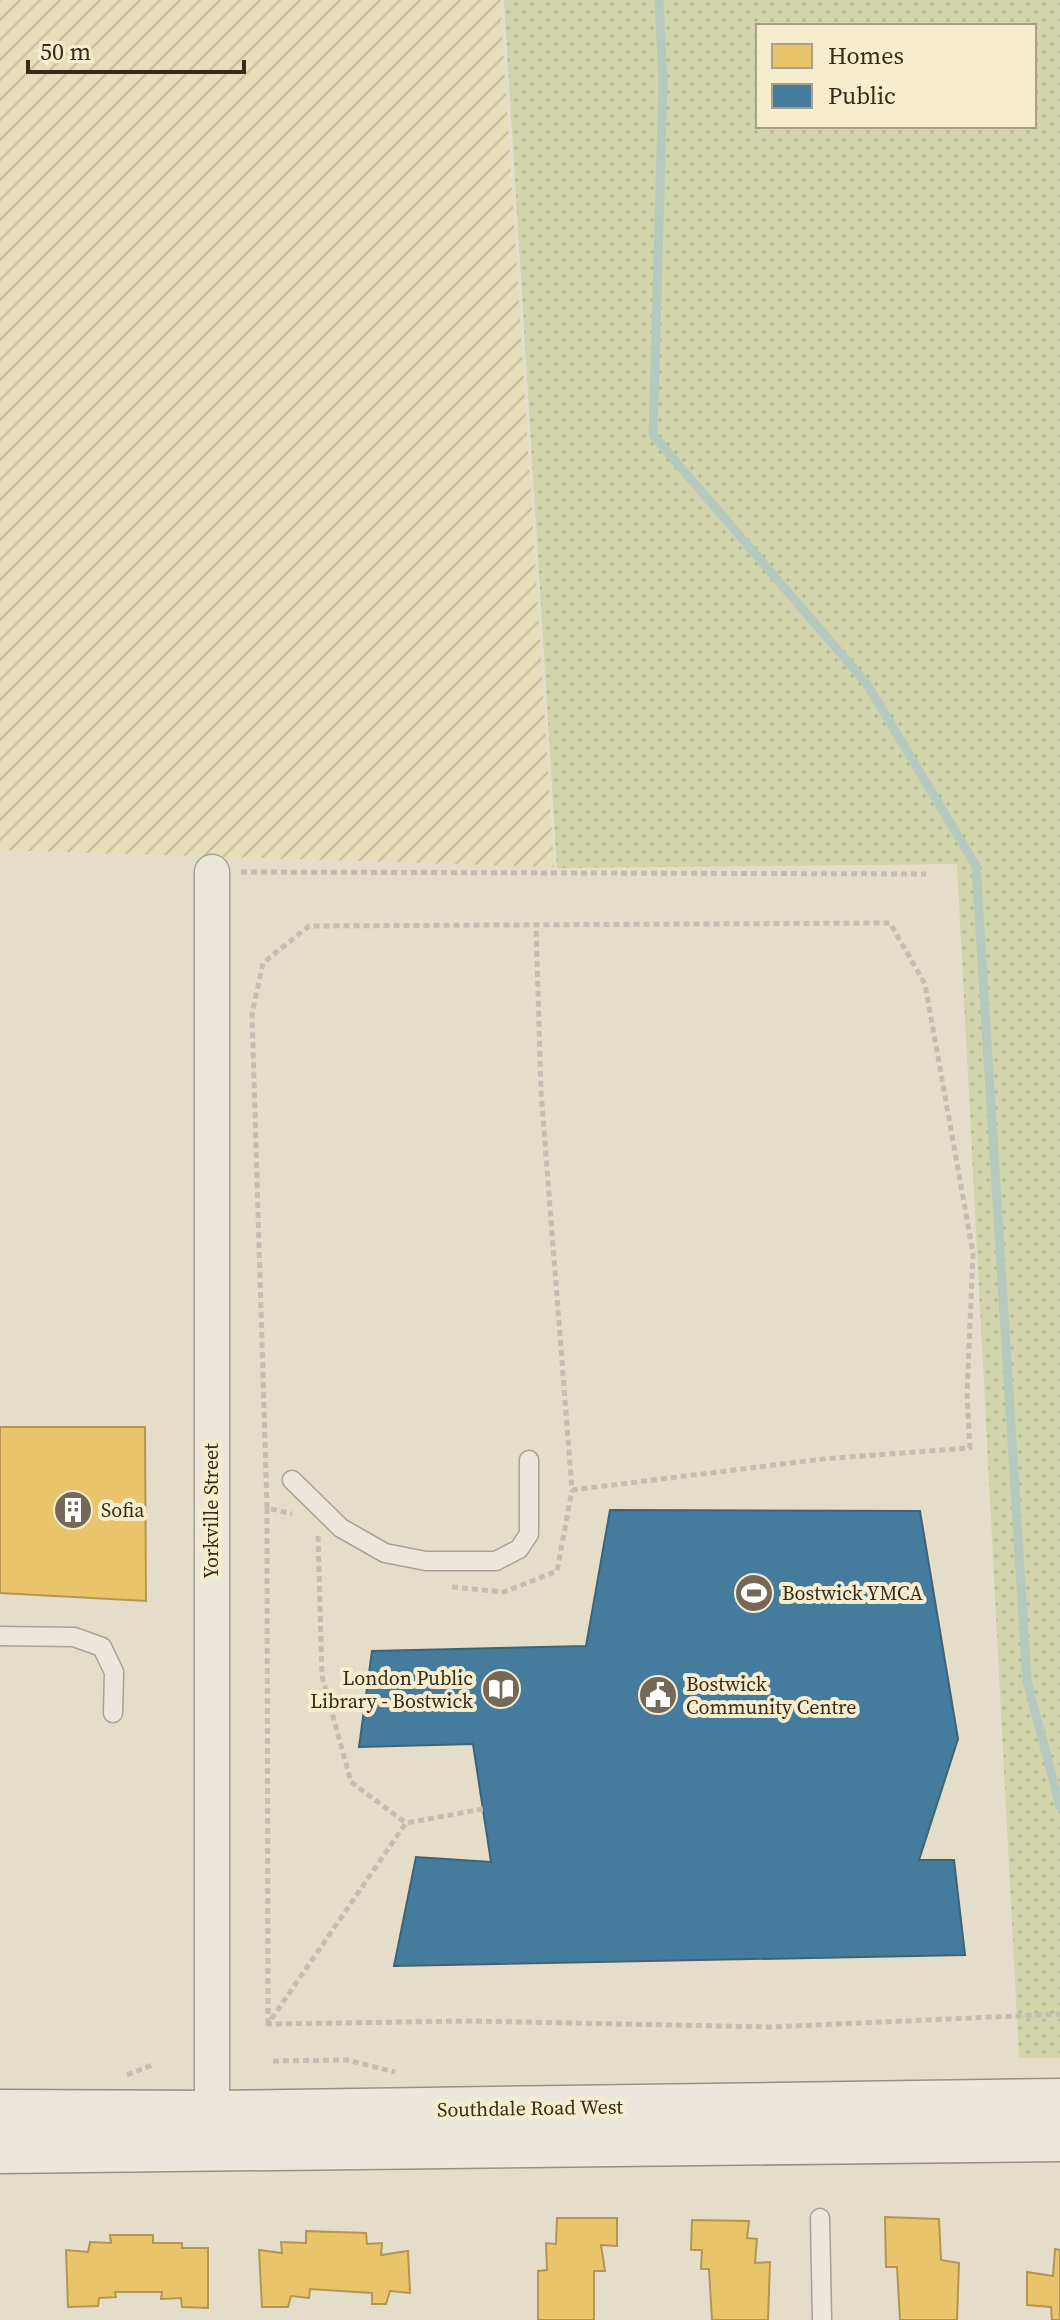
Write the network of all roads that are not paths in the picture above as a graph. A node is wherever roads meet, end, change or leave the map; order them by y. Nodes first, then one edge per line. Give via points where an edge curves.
1 (212, 872) road end
2 (529, 1460) dead end
3 (292, 1480) dead end
4 (0, 1636) edge
5 (113, 1713) dead end
6 (1060, 2101) edge
7 (0, 2112) edge
8 (212, 2131) junction
9 (1060, 2139) edge
10 (0, 2151) edge
11 (820, 2218) dead end
12 (822, 2320) edge

1 - 8 street, Yorkville Street
2 - 3 lane via 529,1534 519,1549 496,1561 426,1561 385,1553 341,1528
4 - 5 lane via 74,1637 102,1647 114,1672
6 - 8 main road, Southdale Road West
7 - 8 main road, Southdale Road West
8 - 9 main road, Southdale Road West
8 - 10 main road, Southdale Road West
11 - 12 lane

